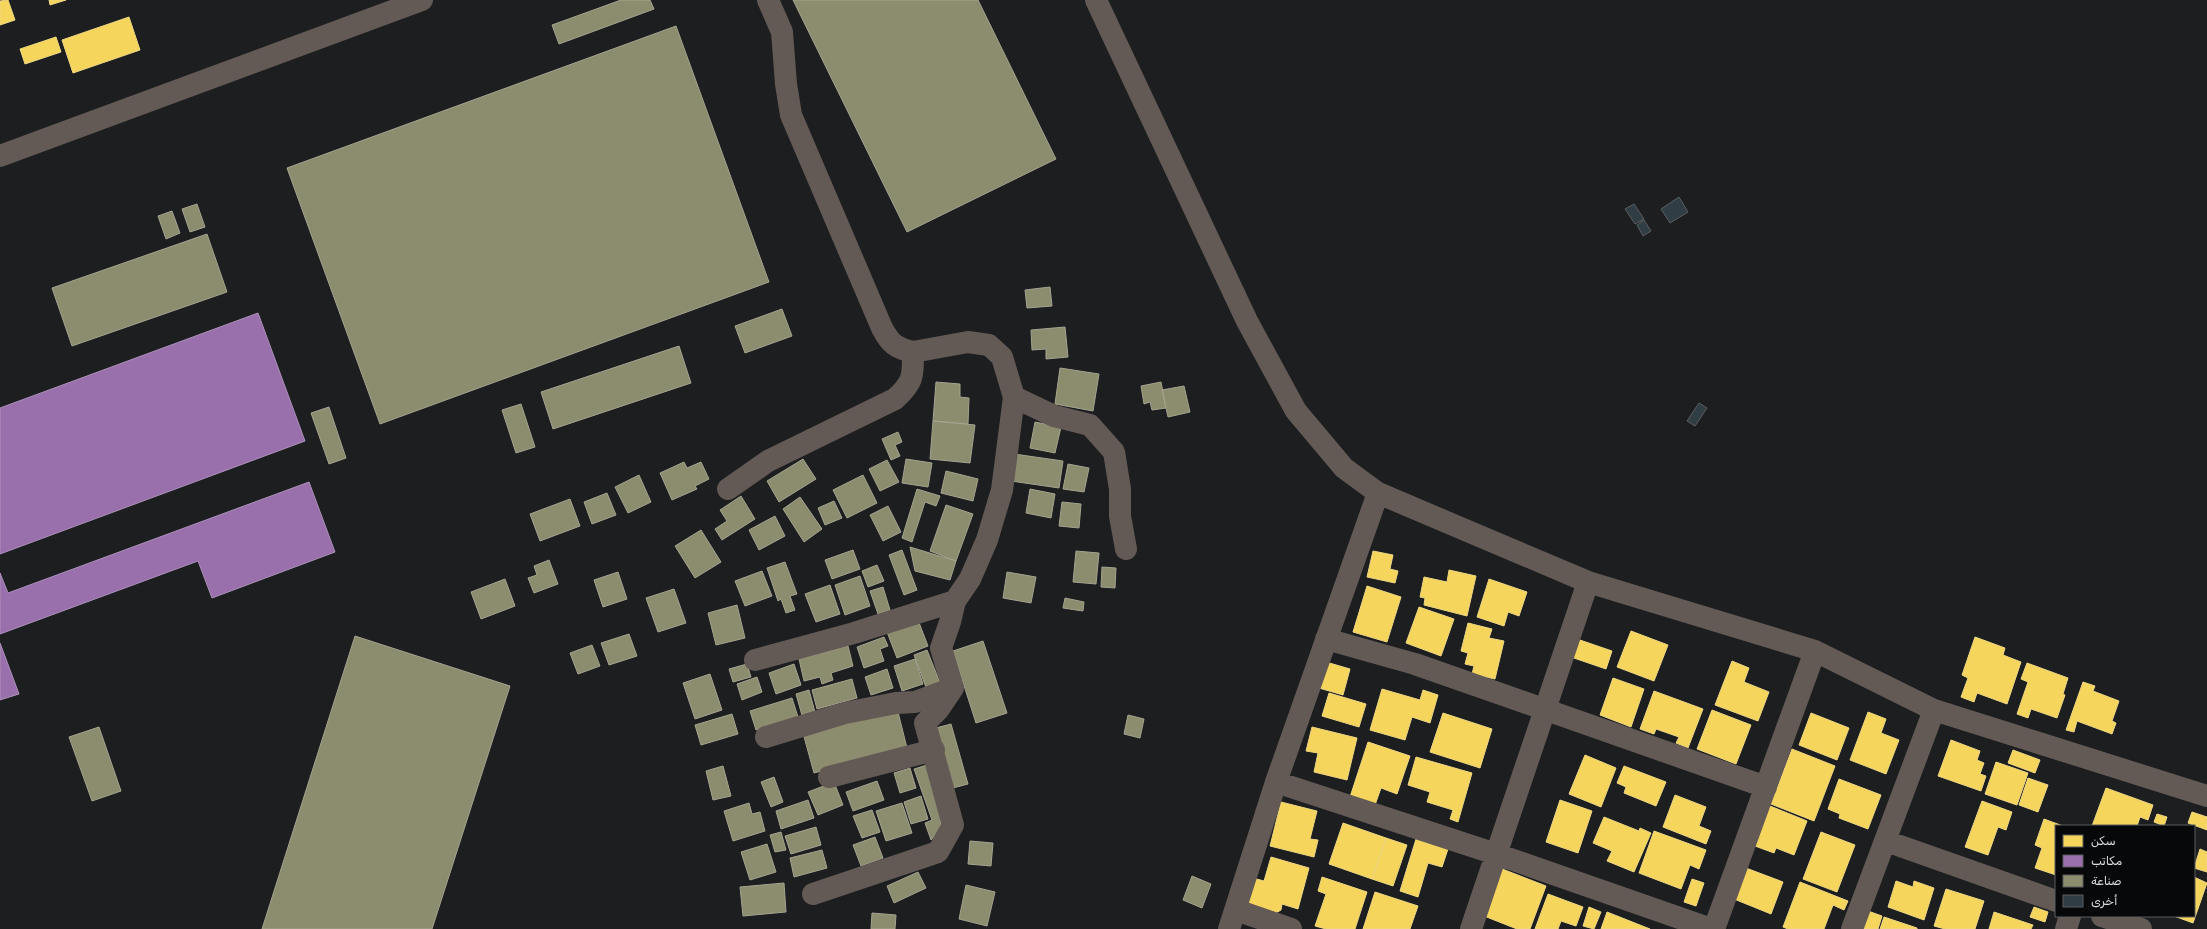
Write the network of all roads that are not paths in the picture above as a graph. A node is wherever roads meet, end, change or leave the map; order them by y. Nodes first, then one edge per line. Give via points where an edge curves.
1 (422, 0) edge
2 (768, 0) edge
3 (1096, 0) edge
4 (380, 7) edge
5 (0, 156) edge
6 (913, 352) junction
7 (1014, 397) junction
8 (728, 489) dead end
9 (1378, 493) junction
10 (1126, 549) dead end
11 (1588, 582) junction
12 (955, 601) junction
13 (1326, 639) junction
14 (1815, 651) junction
15 (755, 660) dead end
16 (953, 688) junction
17 (1545, 710) junction
18 (1934, 710) junction
19 (766, 737) dead end
20 (934, 750) junction
21 (829, 777) dead end
22 (1276, 782) junction
23 (1766, 787) junction
24 (2207, 796) edge
25 (1886, 841) junction
26 (1496, 854) junction
27 (813, 894) dead end
28 (2055, 901) edge
29 (2070, 917) edge
30 (2105, 917) edge
31 (1233, 919) edge
32 (1291, 929) edge
33 (1471, 929) edge
34 (1712, 929) edge
35 (1852, 929) edge
36 (2066, 929) edge
37 (2141, 929) edge

1 - 4 street
2 - 6 street via 782,32 791,115 882,328 890,343
3 - 9 street via 1244,315 1296,411 1344,468
4 - 5 street
6 - 7 street via 968,342 989,345 1002,357
6 - 8 street via 913,377 907,388 895,399 768,461
7 - 10 street via 1054,416 1090,425 1114,452
7 - 12 street via 1002,490 987,540 970,579
9 - 11 street
9 - 13 street
11 - 14 street
11 - 17 street
12 - 15 street via 854,634
12 - 16 street via 941,648
13 - 17 street via 1415,664
13 - 22 street
14 - 18 street
14 - 23 street
16 - 19 street via 916,702 896,703 845,713
16 - 20 street via 925,724
17 - 23 street
17 - 26 street
18 - 24 street
18 - 25 street
20 - 21 street
20 - 27 street via 953,825 938,852
22 - 26 street
22 - 31 street
23 - 34 street
25 - 28 street
25 - 35 street
26 - 33 street
26 - 34 street
29 - 36 street
30 - 37 street
31 - 32 street

